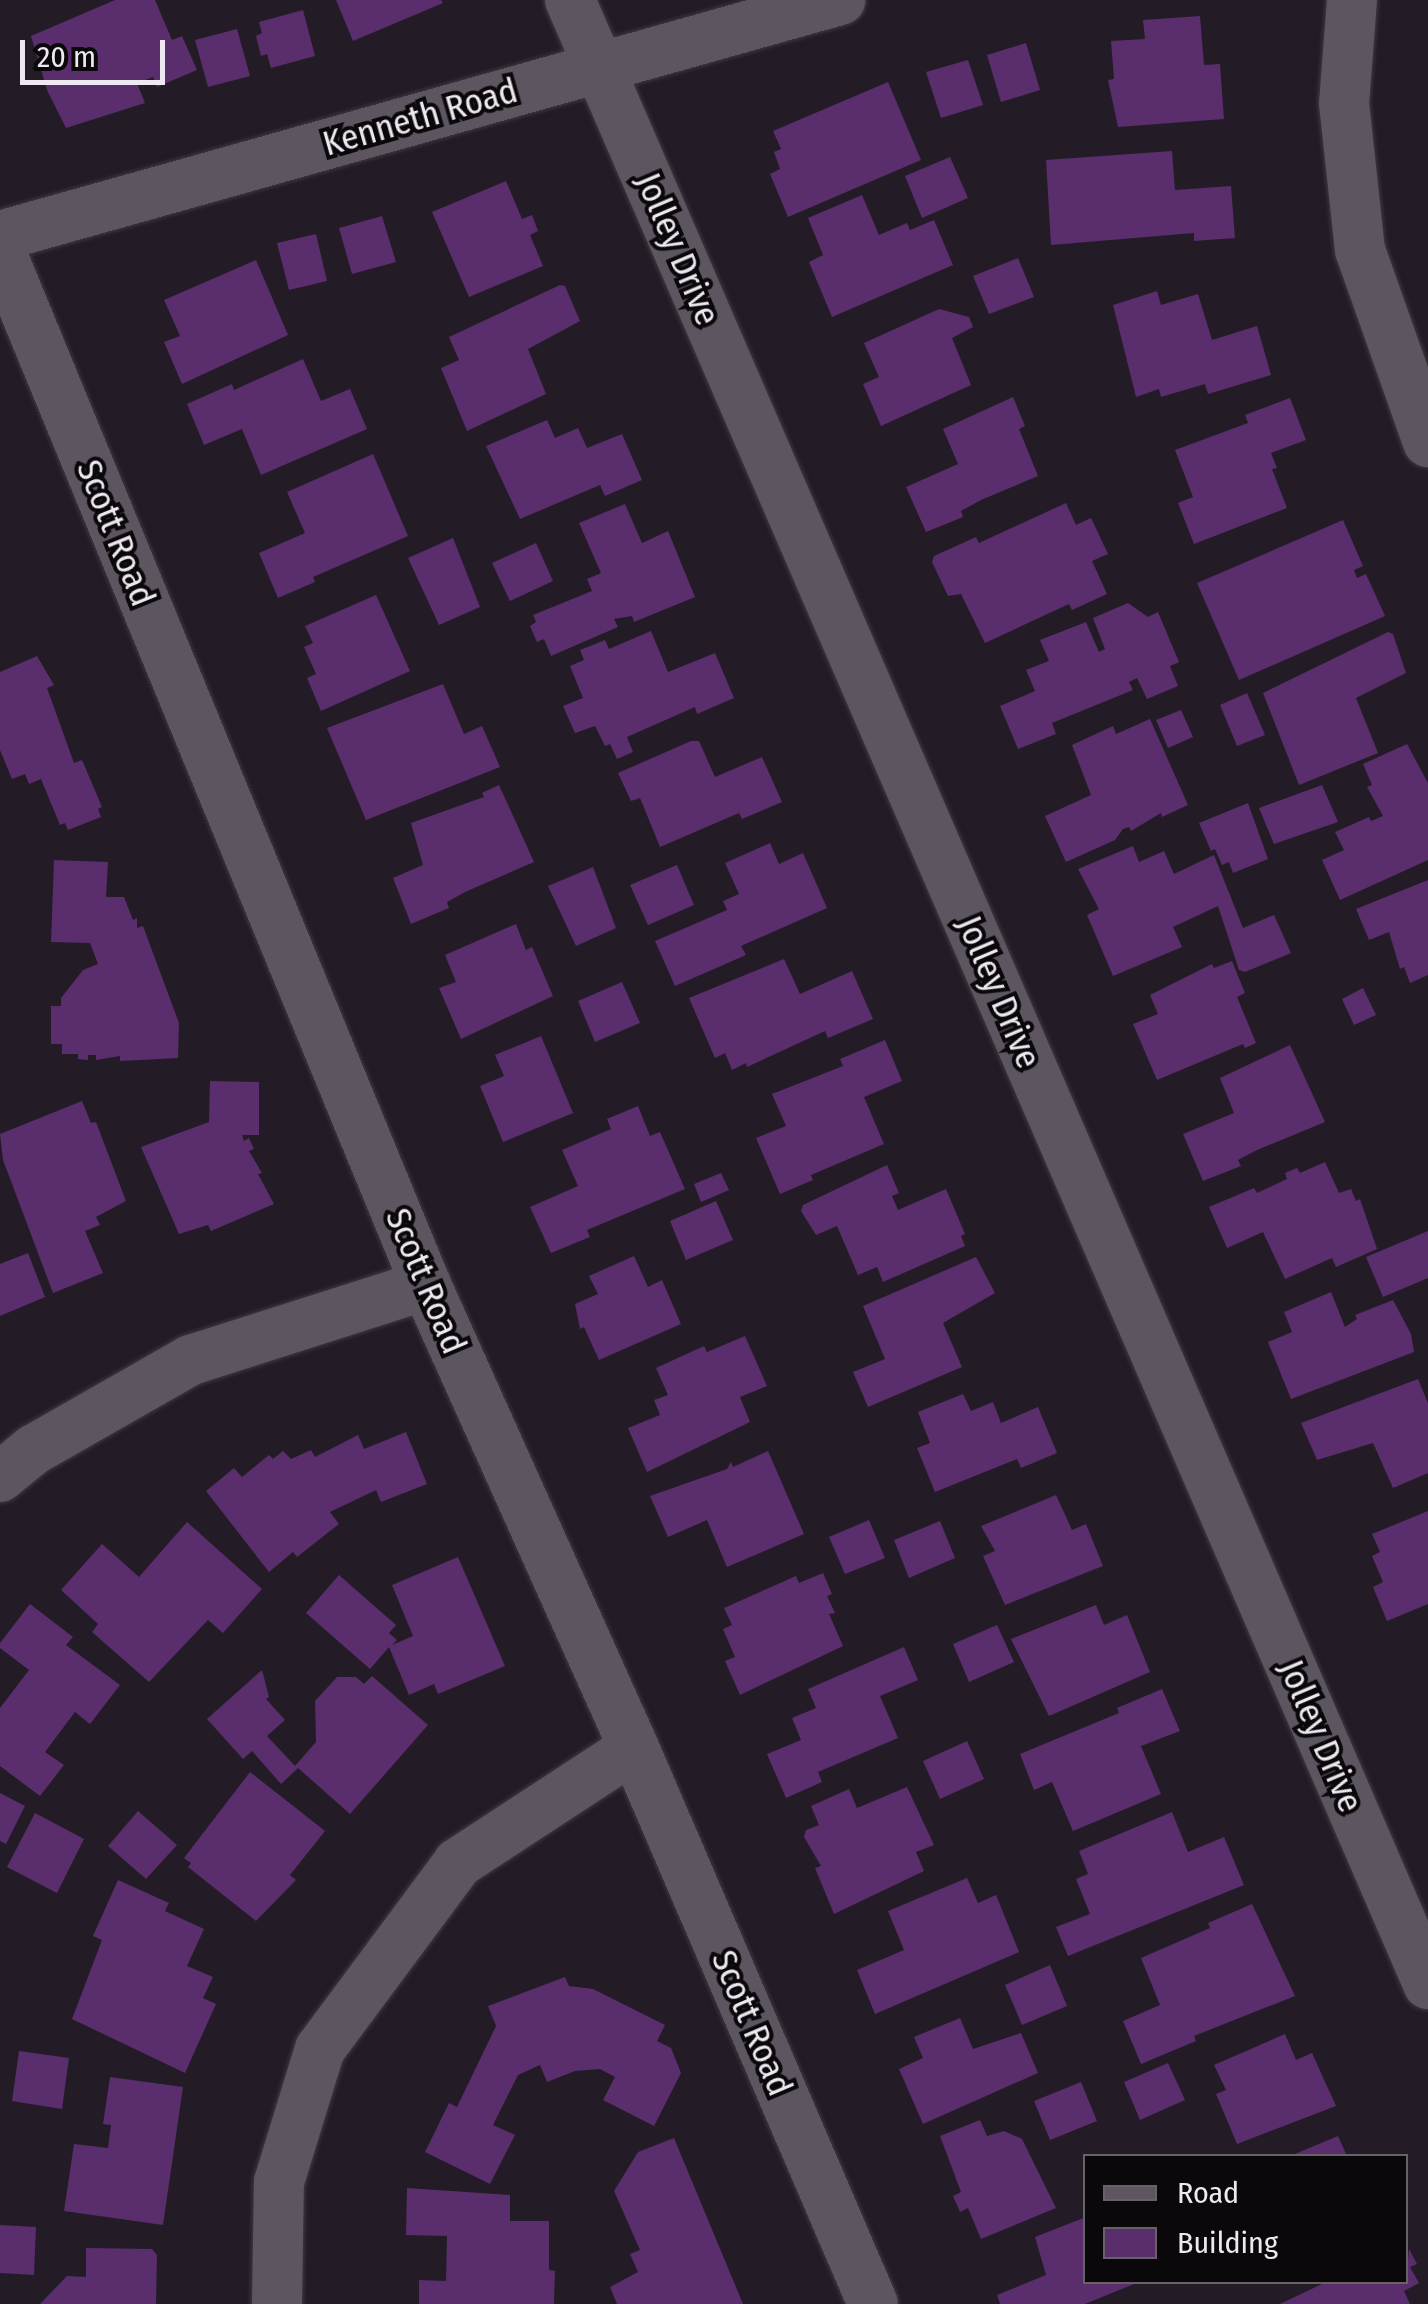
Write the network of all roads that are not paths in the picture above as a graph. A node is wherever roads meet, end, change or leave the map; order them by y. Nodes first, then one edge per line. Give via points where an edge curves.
1 (570, 0) edge
2 (840, 0) edge
3 (1352, 0) edge
4 (598, 67) junction
5 (0, 236) edge
6 (0, 250) edge
7 (1428, 442) edge
8 (426, 1285) junction
9 (0, 1476) edge
10 (634, 1748) junction
11 (1428, 1984) edge
12 (277, 2304) edge
13 (873, 2304) edge

1 - 4 street, Jolley Drive
2 - 4 street, Kenneth Road
3 - 7 street via 1344,104 1360,250
4 - 5 street, Kenneth Road
4 - 11 street, Jolley Drive
6 - 8 street, Scott Road
8 - 9 street via 190,1360
8 - 10 street, Scott Road
10 - 12 street via 458,1862 320,2049 279,2182
10 - 13 street, Scott Road

